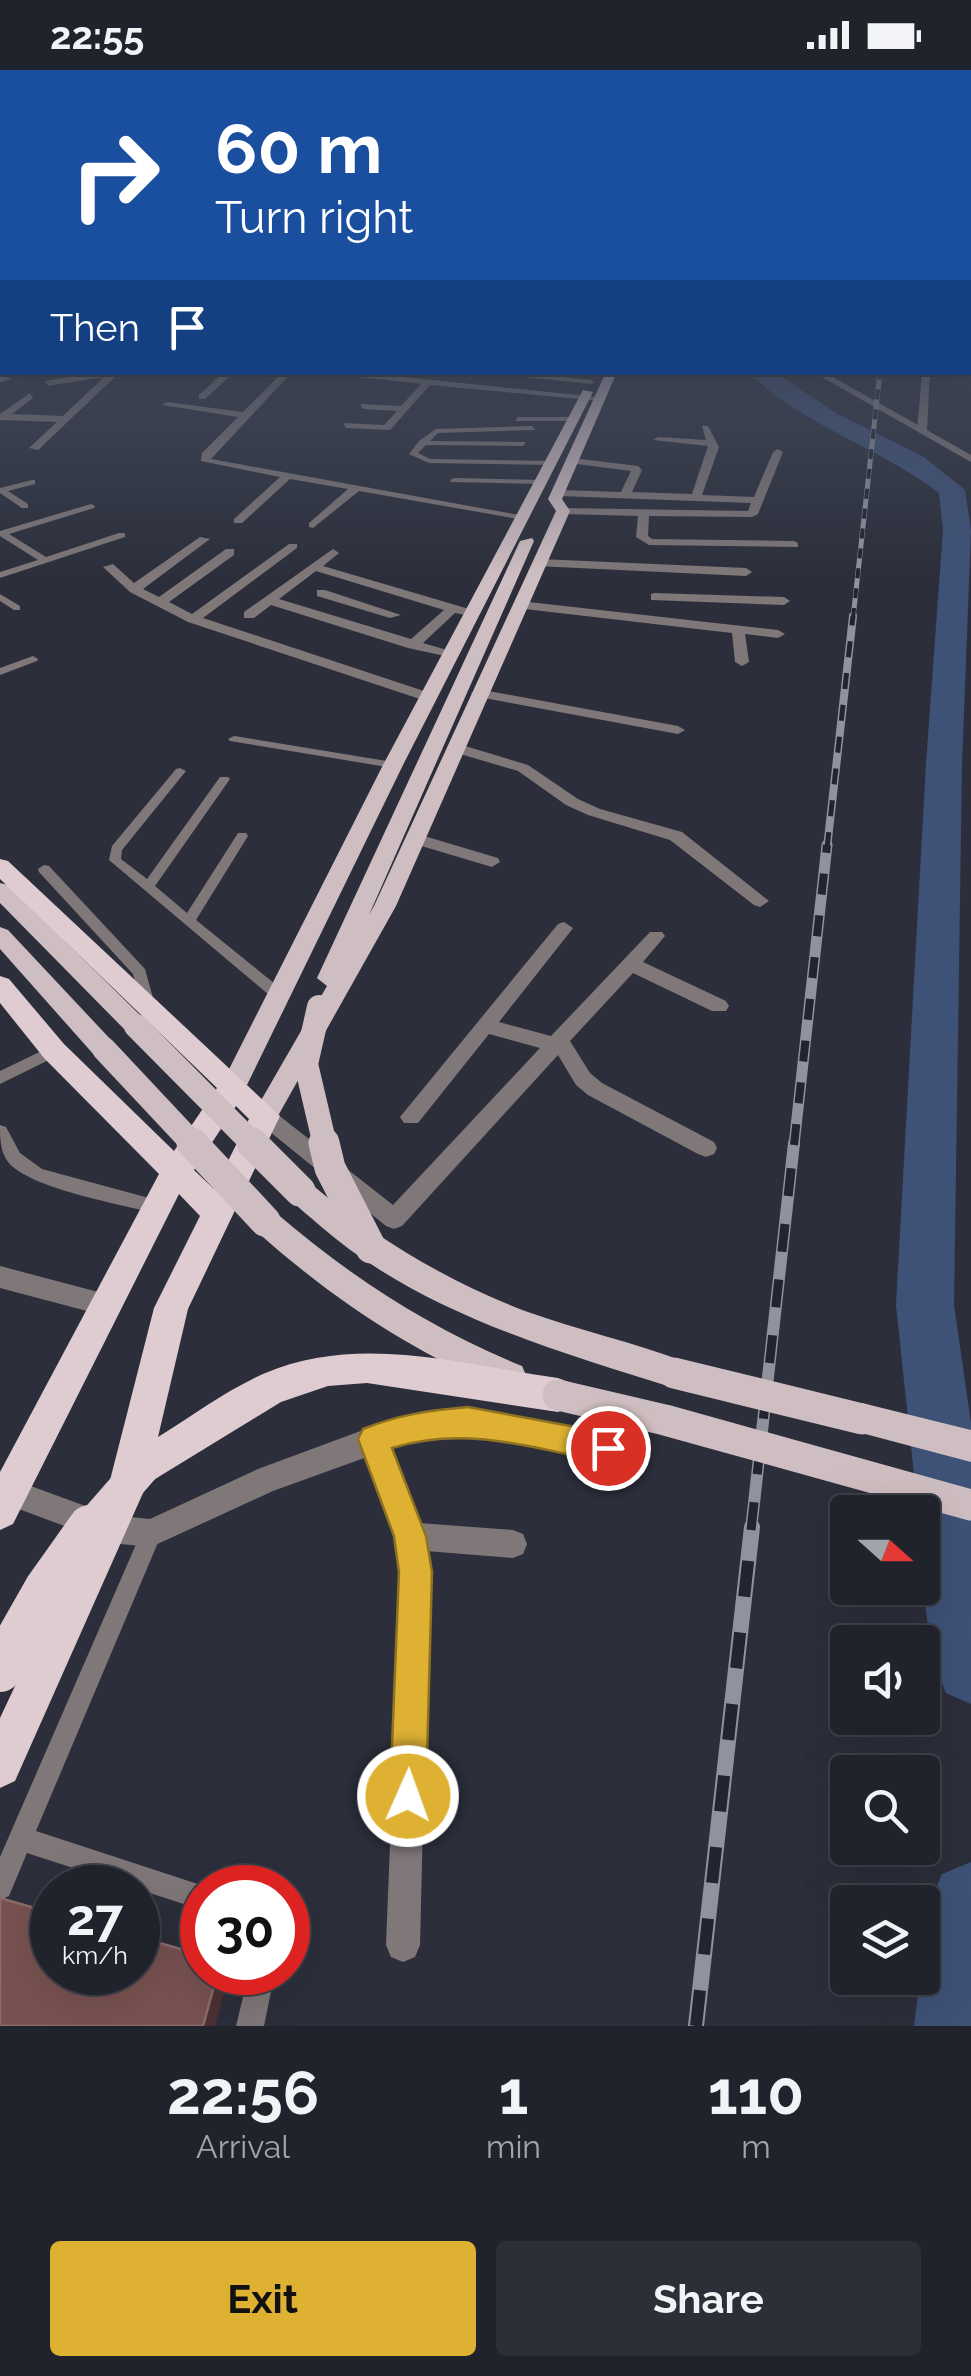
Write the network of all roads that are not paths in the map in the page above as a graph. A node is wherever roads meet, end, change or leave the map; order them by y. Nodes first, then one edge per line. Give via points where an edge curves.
1 (92, 394) edge
2 (266, 394) edge
3 (417, 394) edge
4 (589, 394) edge
5 (592, 394) edge
6 (860, 394) edge
7 (924, 394) edge
8 (30, 396) dead end
9 (167, 405) dead end
10 (363, 406) dead end
11 (404, 409) junction
12 (246, 414) junction
13 (3, 419) edge
14 (66, 419) junction
15 (458, 419) dead end
16 (572, 419) junction
17 (346, 425) dead end
18 (532, 428) dead end
19 (704, 428) dead end
20 (922, 431) junction
21 (658, 440) dead end
22 (422, 443) junction
23 (714, 443) junction
24 (522, 444) dead end
25 (34, 448) dead end
26 (778, 452) dead end
27 (971, 459) edge
28 (573, 460) junction
29 (551, 462) junction
30 (286, 478) junction
31 (454, 480) dead end
32 (32, 482) dead end
33 (355, 489) junction
34 (1, 491) edge
35 (624, 495) junction
36 (554, 496) junction
37 (696, 498) junction
38 (758, 500) junction
39 (25, 506) dead end
40 (91, 506) dead end
41 (644, 512) junction
42 (524, 517) junction
43 (238, 521) dead end
44 (312, 525) dead end
45 (122, 534) dead end
46 (204, 539) dead end
47 (794, 545) dead end
48 (293, 546) dead end
49 (230, 552) dead end
50 (332, 553) dead end
51 (44, 560) junction
52 (540, 563) junction
53 (110, 566) dead end
54 (314, 567) junction
55 (656, 568) junction
56 (746, 572) dead end
57 (256, 573) junction
58 (0, 575) edge
59 (340, 575) junction
60 (292, 583) junction
61 (134, 589) junction
62 (321, 593) junction
63 (655, 596) junction
64 (0, 597) edge
65 (269, 600) junction
66 (784, 601) dead end
67 (158, 603) junction
68 (520, 605) junction
69 (17, 608) dead end
70 (303, 610) junction
71 (461, 611) junction
72 (249, 614) dead end
73 (395, 615) dead end
74 (193, 618) junction
75 (653, 623) junction
76 (738, 630) junction
77 (778, 634) dead end
78 (412, 644) junction
79 (449, 655) junction
80 (33, 659) dead end
81 (742, 662) dead end
82 (0, 672) edge
83 (478, 693) junction
84 (428, 697) junction
85 (678, 730) dead end
86 (234, 739) dead end
87 (455, 748) junction
88 (393, 766) junction
89 (180, 771) dead end
90 (224, 779) dead end
91 (242, 836) dead end
92 (414, 838) junction
93 (492, 862) dead end
94 (0, 866) edge
95 (44, 869) dead end
96 (148, 888) junction
97 (0, 890) edge
98 (760, 902) dead end
99 (188, 921) junction
100 (564, 928) dead end
101 (0, 936) edge
102 (656, 936) dead end
103 (631, 964) junction
104 (2, 989) edge
105 (280, 996) junction
106 (719, 1006) dead end
107 (142, 1017) junction
108 (484, 1026) junction
109 (558, 1043) junction
110 (54, 1051) junction
111 (0, 1078) edge
112 (233, 1087) junction
113 (265, 1116) junction
114 (410, 1117) dead end
115 (0, 1131) edge
116 (706, 1148) dead end
117 (176, 1172) junction
118 (154, 1206) junction
119 (218, 1213) junction
120 (371, 1248) junction
121 (0, 1277) edge
122 (102, 1304) junction
123 (558, 1395) junction
124 (374, 1439) junction
125 (971, 1446) edge
126 (608, 1448) dead end
127 (5, 1502) edge
128 (971, 1505) edge
129 (110, 1530) junction
130 (150, 1533) junction
131 (410, 1536) junction
132 (513, 1544) dead end
133 (0, 1670) edge
134 (0, 1766) edge
135 (22, 1839) junction
136 (0, 1886) edge
137 (180, 1890) edge
138 (403, 1945) dead end
139 (257, 1995) edge
140 (250, 2026) edge

1 - 14 street
2 - 12 street
3 - 11 street
4 - 16 main road
5 - 28 main road
6 - 20 street
7 - 20 street
8 - 13 street
9 - 12 street
10 - 11 street
11 - 17 street via 387,428
12 - 30 street via 206,461
13 - 14 street
14 - 25 street
15 - 16 lane
16 - 29 main road
18 - 22 lane via 445,429
19 - 23 street
20 - 27 street
21 - 23 street
22 - 24 lane
22 - 29 lane via 413,454 429,461
23 - 37 street
26 - 38 street
28 - 35 street via 637,470
28 - 36 main road
29 - 36 main road
30 - 33 street
30 - 43 street
31 - 36 lane
32 - 34 lane
33 - 42 street
33 - 44 street
34 - 39 lane
35 - 36 street
35 - 37 street
36 - 41 street
36 - 42 main road
36 - 52 main road
36 - 120 main road, bridge via 526,542 319,1007 306,1064 330,1168
37 - 38 street
38 - 41 street via 752,514
40 - 51 lane via 2,533
41 - 47 street via 642,537 649,542
42 - 71 main road
45 - 51 lane
46 - 61 street
48 - 57 street
49 - 67 street
50 - 54 street
51 - 58 lane
52 - 55 street
52 - 68 main road
53 - 61 street
54 - 59 street
54 - 60 street
55 - 56 street
55 - 63 street
57 - 60 street
57 - 74 street
59 - 62 street
59 - 71 street
60 - 65 street
61 - 67 street
62 - 70 street
62 - 73 street
63 - 66 street
63 - 75 street
64 - 69 lane
65 - 70 street
65 - 72 street
67 - 74 street
68 - 75 street
68 - 83 main road
70 - 78 street
71 - 78 street
71 - 79 main road
74 - 84 street
75 - 76 street
76 - 77 street
76 - 81 street
78 - 79 street
79 - 84 main road
80 - 82 lane
83 - 85 street
83 - 87 main road
84 - 88 main road
86 - 88 lane
87 - 92 main road
87 - 98 street via 522,768 594,812 676,836
88 - 105 main road
89 - 96 lane via 114,855
90 - 96 lane
91 - 99 lane
92 - 93 street
92 - 113 main road via 385,906
94 - 107 highway
95 - 107 lane via 140,972
96 - 99 lane
97 - 107 main road
99 - 105 lane
100 - 108 street
101 - 123 main road, bridge via 291,1246 460,1357
102 - 103 street
103 - 106 street
103 - 109 street
104 - 110 highway
105 - 112 main road
107 - 112 highway
107 - 120 main road, bridge via 309,1200
108 - 109 street
108 - 114 street
109 - 113 street via 394,1219
109 - 116 street via 594,1089
110 - 111 lane
110 - 117 highway
112 - 113 highway
112 - 117 highway
113 - 119 highway
115 - 118 lane via 14,1158 37,1175
117 - 118 highway
117 - 119 highway
118 - 122 highway
119 - 129 highway via 172,1308 126,1492
120 - 125 main road, bridge via 405,1273 533,1330 674,1373
121 - 122 street
122 - 127 highway
123 - 128 main road, bridge
123 - 133 highway, bridge via 368,1367 305,1375 271,1388 166,1450 114,1495 65,1558
124 - 126 street via 468,1421
124 - 130 street
124 - 131 street
127 - 129 street
129 - 130 street
129 - 134 highway
130 - 135 lane
131 - 132 street
131 - 138 street via 416,1572
135 - 136 lane
135 - 137 lane
139 - 140 lane

